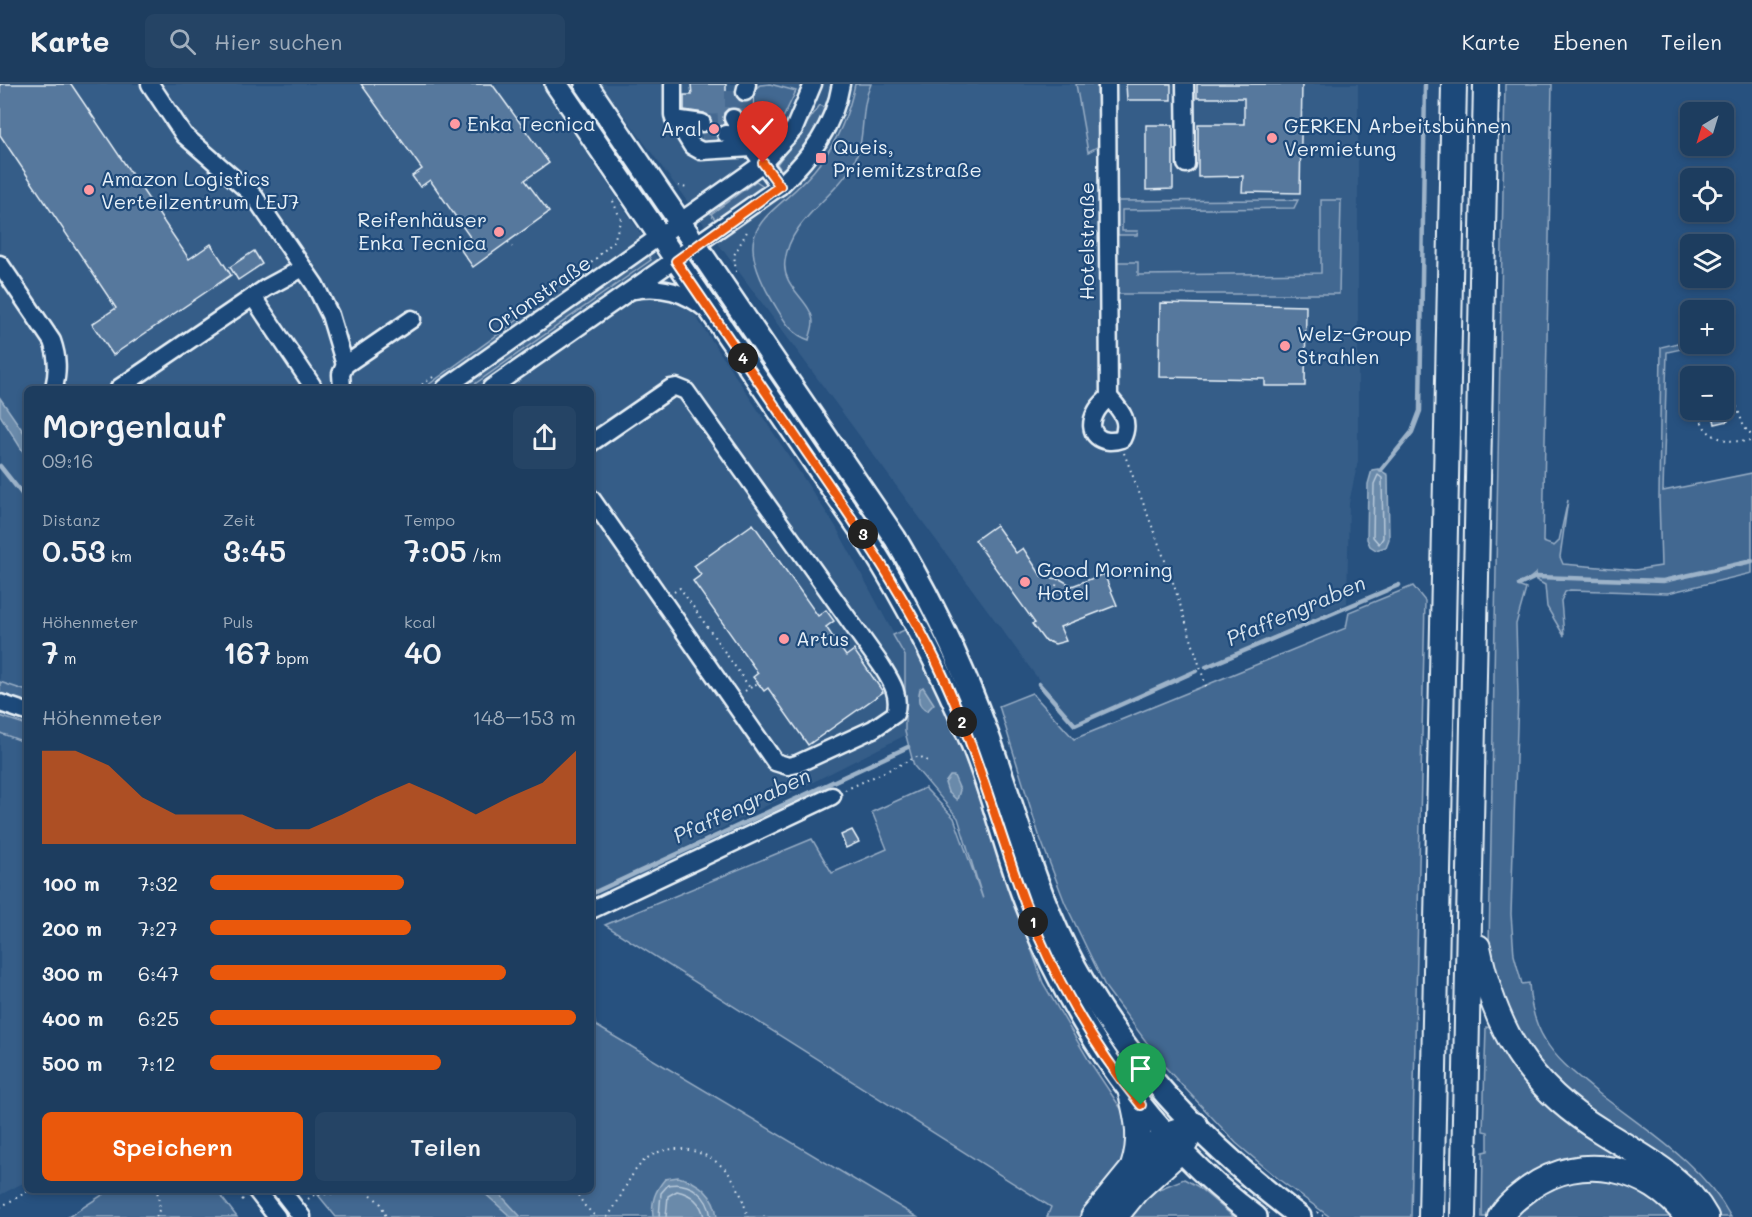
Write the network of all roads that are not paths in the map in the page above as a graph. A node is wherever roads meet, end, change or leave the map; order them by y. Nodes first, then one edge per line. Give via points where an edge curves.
1 (150, 84) edge
2 (556, 84) edge
3 (585, 84) edge
4 (673, 84) edge
5 (813, 84) edge
6 (1107, 84) edge
7 (1185, 84) edge
8 (1454, 84) edge
9 (1486, 84) edge
10 (840, 88) edge
11 (676, 123) junction
12 (702, 129) tunnel mouth
13 (763, 163) junction
14 (1186, 164) dead end
15 (780, 186) junction
16 (680, 222) junction
17 (659, 236) junction
18 (697, 247) junction
19 (676, 261) junction
20 (0, 264) edge
21 (303, 268) junction
22 (630, 290) junction
23 (253, 297) junction
24 (713, 314) junction
25 (412, 319) dead end
26 (345, 365) junction
27 (441, 382) edge
28 (54, 386) edge
29 (122, 386) edge
30 (306, 386) edge
31 (342, 386) edge
32 (494, 386) edge
33 (1109, 397) junction
34 (594, 441) edge
35 (594, 502) edge
36 (0, 702) edge
37 (24, 711) edge
38 (832, 796) road end
39 (1470, 906) junction
40 (594, 909) edge
41 (1131, 1093) junction
42 (1195, 1125) junction
43 (1174, 1142) junction
44 (1133, 1168) junction
45 (258, 1193) edge
46 (283, 1193) edge
47 (298, 1212) edge
48 (1431, 1215) edge
49 (278, 1217) edge
50 (1093, 1217) edge
51 (1115, 1217) edge
52 (1256, 1217) edge
53 (1300, 1217) edge
54 (1463, 1217) edge
55 (1500, 1217) edge
56 (1687, 1217) edge
57 (1706, 1217) edge

1 - 21 street via 184,135 254,196
2 - 17 main road
3 - 16 main road
4 - 11 street
5 - 10 street
5 - 13 street, Orionstraße via 794,129
6 - 33 street, Hotelstraße
7 - 14 street
8 - 48 highway
9 - 39 highway
10 - 15 street via 821,139 809,158
11 - 12 street via 692,135
11 - 13 street via 692,146 701,151 738,130
13 - 15 street
13 - 16 street, Orionstraße
15 - 18 street
16 - 17 street, Orionstraße
16 - 18 main road
17 - 19 main road
17 - 27 street, Orionstraße
18 - 19 street
18 - 42 main road via 895,538 927,593 978,706 1039,890 1065,946 1100,1008 1135,1058
19 - 22 street
19 - 24 main road
20 - 28 street via 52,341 58,369
21 - 23 street
21 - 26 street via 330,315
22 - 24 street via 678,292
22 - 32 street
23 - 29 street
23 - 30 street
24 - 41 main road via 908,606 974,749 1040,940 1072,1001
25 - 26 street
26 - 31 street
33 - 33 street via 1096,411 1092,432 1104,442 1122,439 1126,430 1126,419
34 - 35 street via 671,388 686,391 881,665 896,694 895,714 873,729 806,760 788,766 775,762
36 - 37 street
38 - 40 street
39 - 54 highway
39 - 57 highway via 1493,1007 1529,1072 1574,1112 1673,1178 1689,1192
41 - 43 main road
41 - 44 highway via 1140,1141
42 - 43 highway
42 - 53 main road via 1243,1172
43 - 44 highway
43 - 51 highway
43 - 52 main road
44 - 50 highway
45 - 49 street
46 - 47 street
55 - 56 highway via 1514,1200 1552,1175 1570,1169 1606,1167 1643,1178 1677,1204

